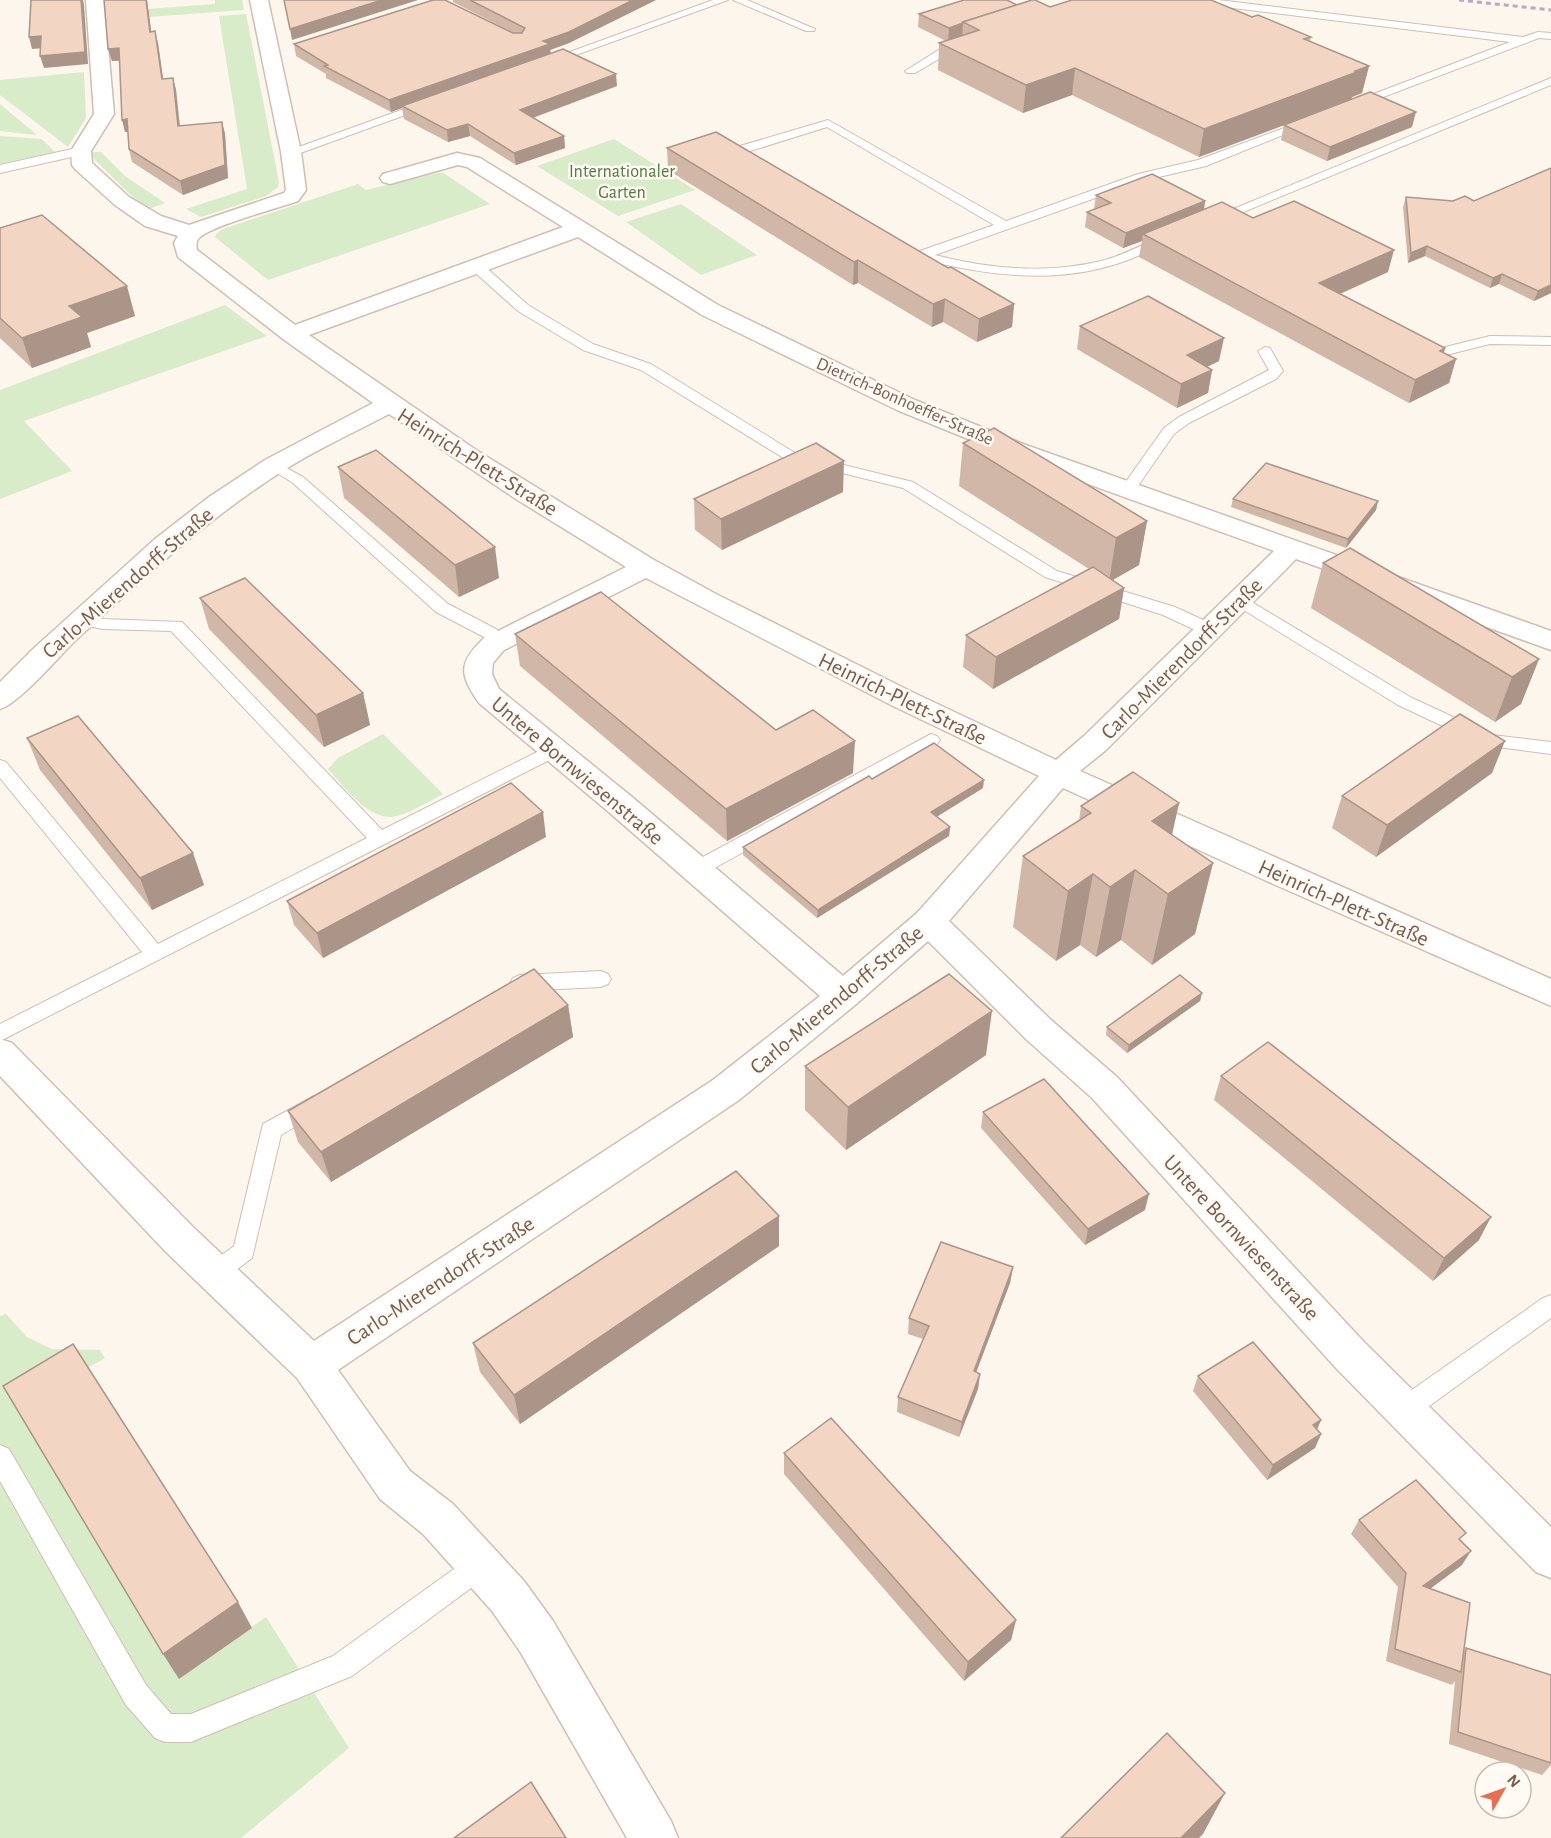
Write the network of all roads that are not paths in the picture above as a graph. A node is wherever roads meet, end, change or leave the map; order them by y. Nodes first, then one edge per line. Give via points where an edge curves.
1 (95, 0) edge
2 (259, 0) edge
3 (723, 0) edge
4 (738, 0) edge
5 (1192, 0) edge
6 (1242, 6) junction
7 (1256, 20) edge
8 (810, 29) dead end
9 (1551, 36) edge
10 (974, 39) edge
11 (1525, 40) junction
12 (535, 66) edge
13 (911, 71) dead end
14 (1551, 81) edge
15 (435, 101) edge
16 (1347, 108) edge
17 (1324, 117) edge
18 (744, 149) edge
19 (81, 151) junction
20 (291, 152) junction
21 (0, 169) edge
22 (390, 178) dead end
23 (1205, 224) edge
24 (1005, 226) junction
25 (579, 229) junction
26 (1183, 232) edge
27 (191, 233) junction
28 (477, 266) junction
29 (291, 334) junction
30 (1551, 341) edge
31 (1265, 351) dead end
32 (1426, 356) edge
33 (388, 405) junction
34 (274, 465) junction
35 (1128, 490) junction
36 (1291, 549) junction
37 (647, 567) junction
38 (1240, 600) junction
39 (83, 620) junction
40 (1210, 630) junction
41 (500, 641) junction
42 (1551, 641) edge
43 (0, 699) edge
44 (931, 740) dead end
45 (1551, 748) edge
46 (555, 750) junction
47 (0, 766) edge
48 (1058, 774) junction
49 (380, 839) junction
50 (695, 870) junction
51 (929, 922) junction
52 (155, 954) junction
53 (601, 979) dead end
54 (503, 993) edge
55 (1551, 993) edge
56 (843, 996) junction
57 (0, 1033) edge
58 (0, 1053) edge
59 (332, 1094) edge
60 (215, 1273) junction
61 (1551, 1305) edge
62 (311, 1365) junction
63 (1405, 1409) junction
64 (0, 1457) edge
65 (1551, 1557) edge
66 (482, 1565) junction
67 (654, 1838) edge

1 - 19 street via 104,114
2 - 20 street via 277,54
3 - 12 lane
4 - 8 lane
5 - 6 lane
6 - 7 lane via 1246,16
6 - 11 lane
9 - 11 lane
10 - 13 lane via 952,46
11 - 16 lane
14 - 23 lane
15 - 20 lane
17 - 24 lane via 1202,163 1142,177
18 - 24 lane via 828,123
19 - 21 lane
19 - 27 street via 82,165 122,201 153,221
20 - 27 street via 296,190 291,197
22 - 25 street, Dietrich-Bonhoeffer-Straße via 457,159 473,162
24 - 26 lane via 922,255 960,266 1035,273 1106,263
25 - 28 street
25 - 35 street, Dietrich-Bonhoeffer-Straße via 710,310 792,351 906,405
27 - 29 street, Heinrich-Plett-Straße via 185,243 186,252
28 - 29 street
28 - 40 lane via 524,308 579,342 646,367 790,456 908,485 1051,574 1169,611
29 - 33 street, Heinrich-Plett-Straße
30 - 32 lane via 1490,340
31 - 35 lane via 1276,371 1169,431
33 - 34 street, Carlo-Mierendorff-Straße
33 - 37 street, Heinrich-Plett-Straße
34 - 39 street, Carlo-Mierendorff-Straße via 164,545
34 - 41 lane via 298,480 442,608
35 - 36 street, Dietrich-Bonhoeffer-Straße
36 - 38 street, Carlo-Mierendorff-Straße
36 - 42 street, Dietrich-Bonhoeffer-Straße
37 - 41 street, Untere Bornwiesenstraße
37 - 48 street, Heinrich-Plett-Straße
38 - 40 street, Carlo-Mierendorff-Straße
38 - 45 lane via 1415,706 1489,741
39 - 43 street, Carlo-Mierendorff-Straße
39 - 49 lane via 176,626
40 - 48 street, Carlo-Mierendorff-Straße
41 - 46 street, Untere Bornwiesenstraße via 480,657 478,680 489,696
44 - 50 lane
46 - 49 lane
46 - 50 street, Untere Bornwiesenstraße
47 - 52 lane
48 - 51 street, Carlo-Mierendorff-Straße
48 - 55 street, Heinrich-Plett-Straße
49 - 52 lane
50 - 56 street, Untere Bornwiesenstraße
51 - 56 street, Carlo-Mierendorff-Straße
51 - 63 street, Untere Bornwiesenstraße via 1039,1030 1105,1088 1350,1355
52 - 57 lane
53 - 54 lane via 523,981
56 - 62 street, Carlo-Mierendorff-Straße via 726,1090
58 - 60 street
59 - 60 lane via 271,1130 244,1251
60 - 62 street
61 - 63 lane
62 - 66 street via 395,1485 438,1519
63 - 65 street, Untere Bornwiesenstraße
64 - 66 lane via 136,1695 165,1728 191,1728 342,1666
66 - 67 street via 537,1637

